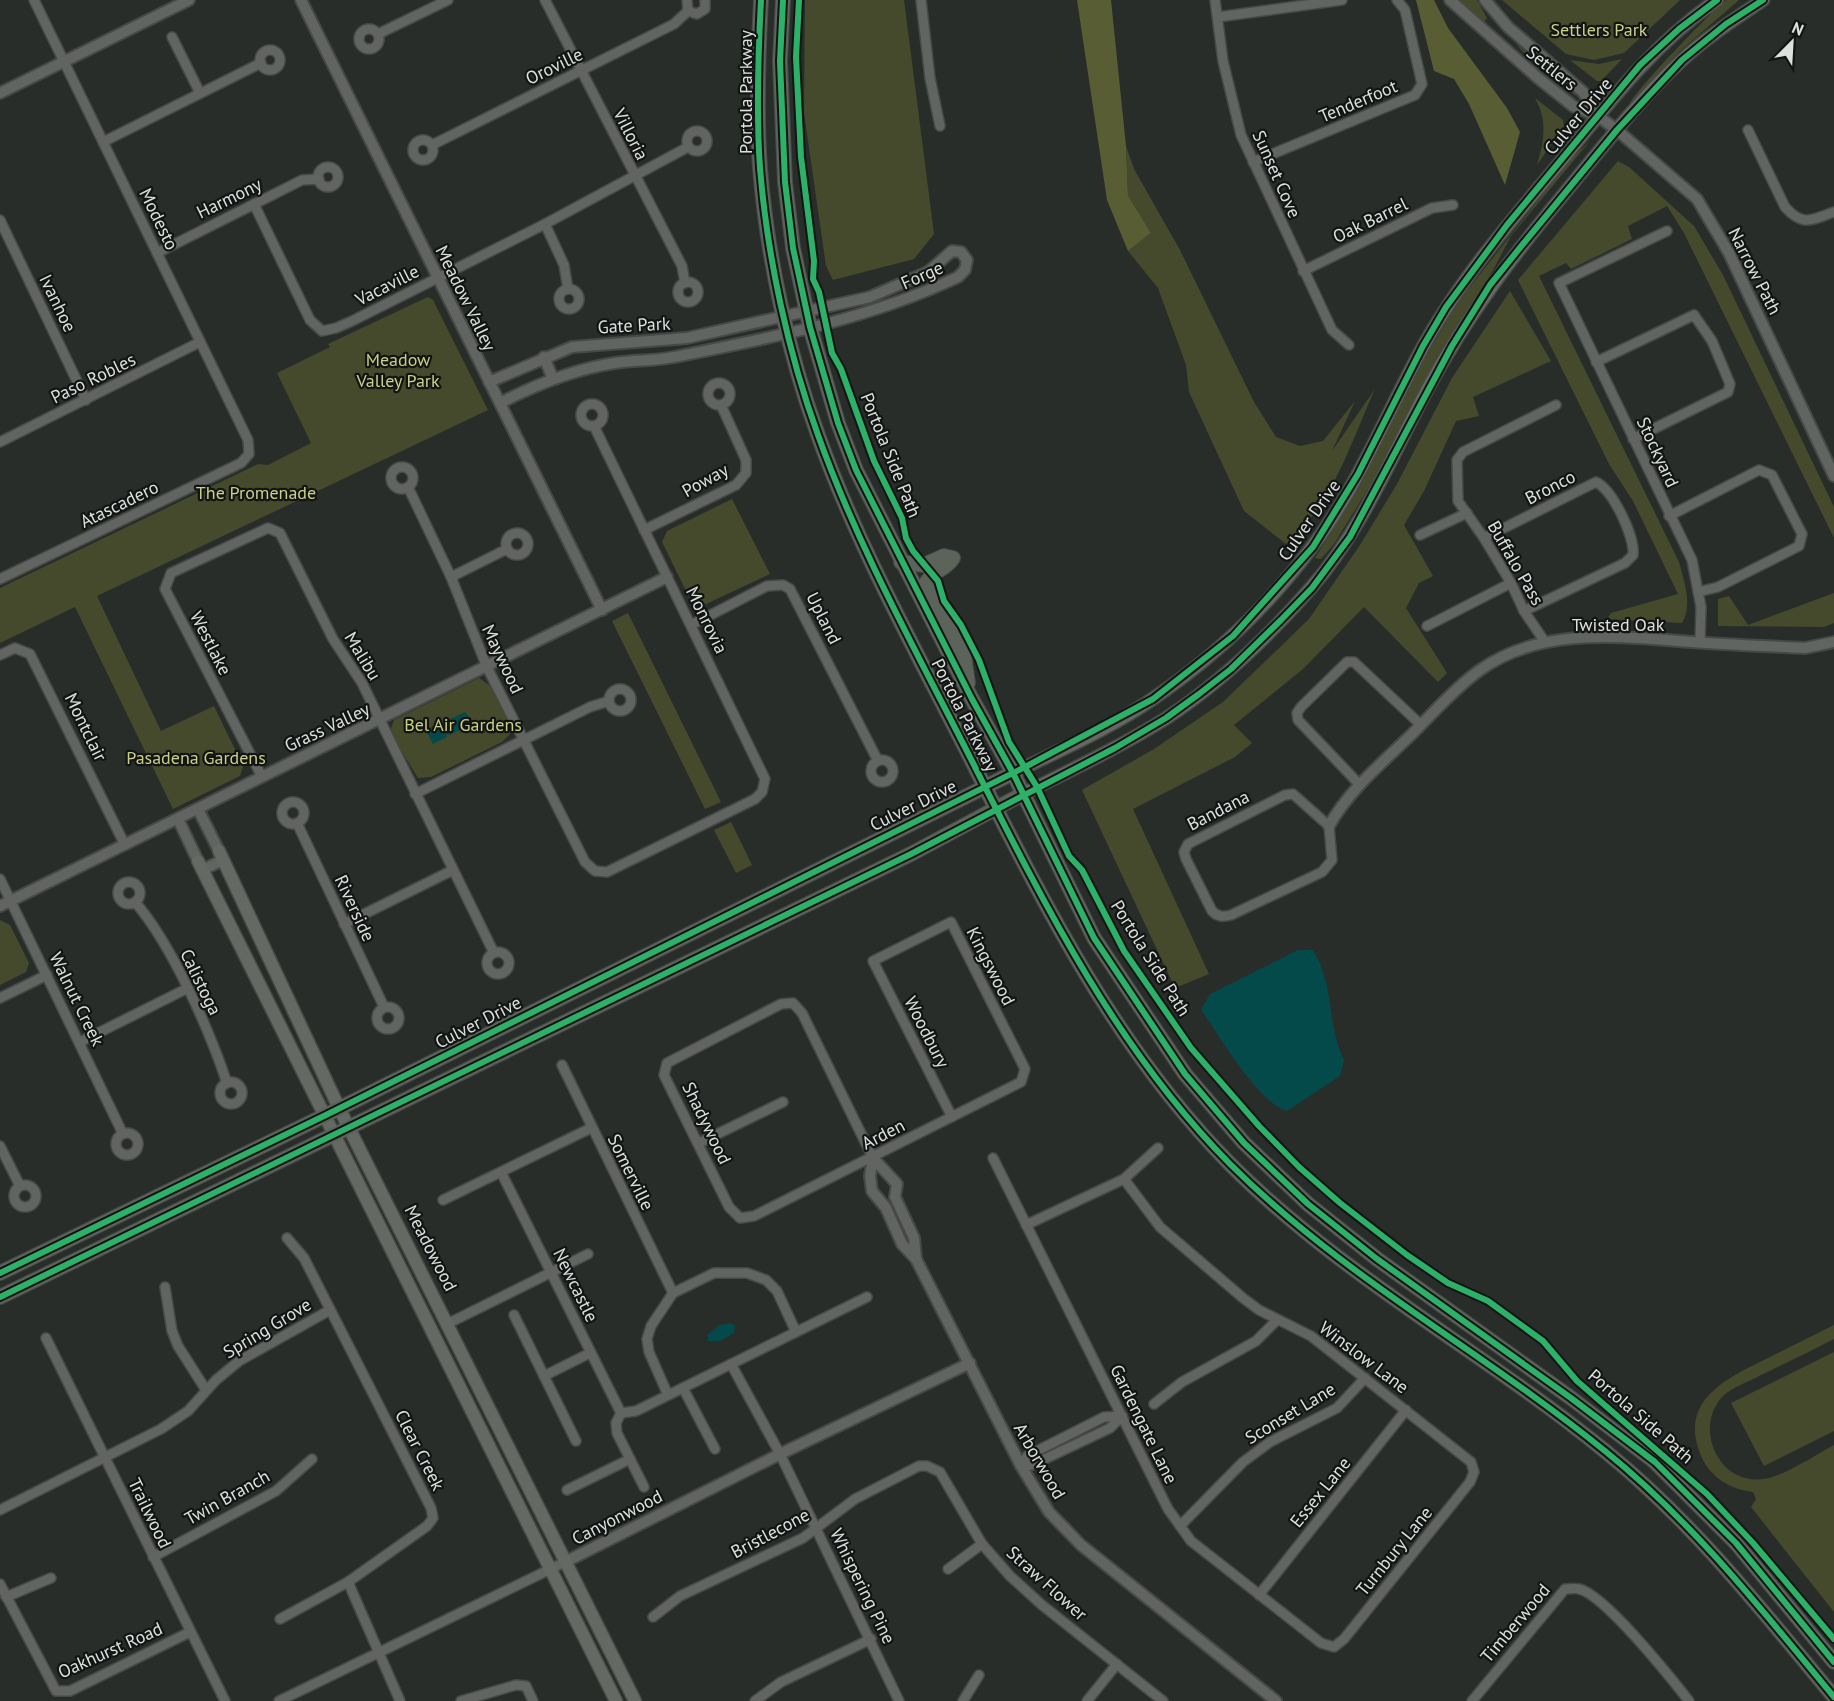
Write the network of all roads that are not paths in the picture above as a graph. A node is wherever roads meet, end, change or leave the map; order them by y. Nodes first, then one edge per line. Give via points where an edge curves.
1 (34, 0) edge
2 (189, 0) edge
3 (301, 0) edge
4 (448, 0) edge
5 (545, 0) edge
6 (687, 0) edge
7 (705, 0) edge
8 (761, 0) edge
9 (783, 0) edge
10 (921, 0) edge
11 (1215, 0) edge
12 (1342, 0) edge
13 (1397, 0) edge
14 (1450, 0) edge
15 (1485, 0) edge
16 (1717, 0) edge
17 (1762, 0) edge
18 (167, 5) edge
19 (688, 11) junction
20 (1218, 17) junction
21 (378, 34) dead end
22 (172, 37) dead end
23 (64, 62) junction
24 (261, 63) dead end
25 (580, 71) junction
26 (0, 93) edge
27 (200, 93) junction
28 (1598, 116) junction
29 (940, 126) dead end
30 (1617, 130) junction
31 (1748, 130) dead end
32 (103, 142) junction
33 (432, 145) dead end
34 (688, 147) dead end
35 (1253, 162) junction
36 (634, 177) junction
37 (319, 179) dead end
38 (254, 204) junction
39 (1453, 205) dead end
40 (1834, 212) edge
41 (0, 220) edge
42 (544, 224) junction
43 (1667, 231) dead end
44 (157, 252) junction
45 (1303, 271) junction
46 (438, 278) junction
47 (685, 283) dead end
48 (568, 289) dead end
49 (807, 312) junction
50 (785, 317) junction
51 (810, 327) junction
52 (788, 332) junction
53 (200, 342) junction
54 (1349, 345) dead end
55 (544, 357) junction
56 (1596, 362) junction
57 (553, 379) junction
58 (489, 382) junction
59 (86, 400) junction
60 (500, 403) junction
61 (721, 405) dead end
62 (1556, 405) dead end
63 (594, 426) dead end
64 (1633, 439) junction
65 (0, 442) edge
66 (249, 453) joint
67 (1834, 476) edge
68 (408, 487) dead end
69 (1467, 513) junction
70 (1670, 516) junction
71 (644, 530) junction
72 (1420, 535) dead end
73 (1484, 538) junction
74 (219, 549) joint
75 (507, 549) dead end
76 (901, 562) junction
77 (451, 577) junction
78 (667, 577) junction
79 (0, 579) edge
80 (1511, 583) junction
81 (1698, 592) junction
82 (602, 610) junction
83 (1524, 611) junction
84 (691, 625) junction
85 (1427, 626) dead end
86 (1545, 642) junction
87 (1700, 642) junction
88 (1834, 642) edge
89 (0, 655) edge
90 (487, 667) junction
91 (972, 699) junction
92 (609, 700) dead end
93 (380, 720) junction
94 (1421, 725) junction
95 (524, 740) junction
96 (878, 761) dead end
97 (1012, 773) junction
98 (261, 775) junction
99 (1359, 785) junction
100 (985, 787) junction
101 (414, 794) junction
102 (1023, 795) junction
103 (996, 808) junction
104 (198, 809) junction
105 (178, 819) junction
106 (297, 823) dead end
107 (1329, 826) junction
108 (125, 845) junction
109 (221, 856) junction
110 (200, 865) junction
111 (452, 871) junction
112 (595, 871) joint
113 (0, 879) edge
114 (11, 901) junction
115 (135, 902) dead end
116 (0, 906) edge
117 (344, 924) junction
118 (494, 953) dead end
119 (873, 961) joint
120 (47, 975) junction
121 (186, 989) junction
122 (0, 998) edge
123 (792, 1003) joint
124 (384, 1007) dead end
125 (80, 1042) junction
126 (562, 1065) dead end
127 (1025, 1069) joint
128 (226, 1083) dead end
129 (783, 1101) dead end
130 (339, 1108) junction
131 (326, 1115) junction
132 (952, 1117) junction
133 (349, 1125) junction
134 (591, 1128) junction
135 (334, 1133) junction
136 (123, 1134) dead end
137 (699, 1143) junction
138 (0, 1146) edge
139 (1158, 1148) dead end
140 (873, 1158) junction
141 (993, 1158) dead end
142 (501, 1172) junction
143 (1124, 1179) junction
144 (20, 1186) dead end
145 (443, 1200) dead end
146 (746, 1219) joint
147 (1026, 1225) junction
148 (287, 1238) dead end
149 (588, 1254) dead end
150 (916, 1259) junction
151 (0, 1273) edge
152 (551, 1273) junction
153 (165, 1287) dead end
154 (673, 1293) junction
155 (0, 1297) edge
156 (867, 1297) dead end
157 (330, 1310) junction
158 (514, 1315) dead end
159 (1277, 1320) junction
160 (449, 1323) junction
161 (796, 1332) junction
162 (46, 1338) dead end
163 (590, 1353) junction
164 (970, 1363) junction
165 (731, 1364) junction
166 (544, 1376) junction
167 (1365, 1378) junction
168 (683, 1388) junction
169 (206, 1390) junction
170 (668, 1395) junction
171 (1154, 1404) dead end
172 (1406, 1410) junction
173 (621, 1413) junction
174 (1122, 1416) junction
175 (576, 1441) dead end
176 (715, 1449) dead end
177 (780, 1454) junction
178 (104, 1457) junction
179 (312, 1459) dead end
180 (630, 1459) junction
181 (1021, 1466) junction
182 (934, 1468) joint
183 (1474, 1472) joint
184 (644, 1487) dead end
185 (567, 1490) dead end
186 (0, 1510) edge
187 (1180, 1526) junction
188 (816, 1529) junction
189 (982, 1544) junction
190 (153, 1557) junction
191 (567, 1560) junction
192 (551, 1568) junction
193 (948, 1569) dead end
194 (51, 1578) dead end
195 (348, 1582) junction
196 (0, 1584) edge
197 (1259, 1595) junction
198 (6, 1597) junction
199 (653, 1617) dead end
200 (280, 1618) dead end
201 (190, 1632) junction
202 (871, 1639) junction
203 (1334, 1647) joint
204 (379, 1652) junction
205 (1834, 1662) edge
206 (1117, 1664) junction
207 (979, 1675) dead end
208 (1834, 1697) edge
209 (225, 1701) edge
210 (279, 1701) edge
211 (400, 1701) edge
212 (461, 1701) edge
213 (533, 1701) edge
214 (616, 1701) edge
215 (635, 1701) edge
216 (756, 1701) edge
217 (899, 1701) edge
218 (963, 1701) edge
219 (1087, 1701) edge
220 (1163, 1701) edge
221 (1276, 1701) edge
222 (1472, 1701) edge
223 (1689, 1701) edge

1 - 23 street, Modesto
2 - 18 street
3 - 46 street, Meadow Valley
4 - 21 street
5 - 25 street, Villoria
6 - 19 street
7 - 19 street, Oroville via 701,13
8 - 50 main road, Portola Parkway via 760,168 772,258
9 - 49 main road, Portola Parkway via 780,62 785,182 793,248
10 - 29 street
11 - 20 street, Sunset Cove
12 - 20 street
13 - 35 street, Tenderfoot via 1405,10 1421,78 1415,95
14 - 28 street, Settlers via 1572,106
15 - 28 street, Settlers via 1508,27 1583,92
16 - 28 main road, Culver Drive via 1679,28 1640,65
17 - 30 main road, Culver Drive via 1682,60
18 - 23 street
19 - 25 street, Oroville via 674,24
20 - 35 street, Sunset Cove via 1231,100
22 - 27 street
23 - 26 street
23 - 32 street, Modesto
24 - 27 street
25 - 33 street, Oroville
25 - 36 street, Villoria
27 - 32 street
28 - 30 street, Narrow Path
28 - 97 main road, Culver Drive via 1507,225 1446,308 1359,474 1293,571 1233,636 1153,699
30 - 67 street, Narrow Path via 1697,199 1707,214 1730,253
30 - 102 main road, Culver Drive via 1490,285 1427,389 1350,537 1312,588 1231,669 1166,718
31 - 40 street via 1794,218 1808,222
32 - 44 street, Modesto
34 - 36 street, Vacaville
35 - 45 street, Sunset Cove
36 - 42 street, Vacaville
36 - 47 street, Villoria via 682,266
37 - 38 street, Harmony via 302,180
38 - 44 street, Harmony
38 - 46 street, Vacaville via 310,320 322,331 339,327
39 - 45 street, Oak Barrel via 1432,208
41 - 59 street, Ivanhoe
42 - 46 street, Vacaville
42 - 48 street via 564,265
43 - 56 street, Stockyard via 1559,283
44 - 53 street, Modesto
45 - 54 street, Sunset Cove via 1332,330
46 - 58 street, Meadow Valley
49 - 50 street, Forge
49 - 51 main road, Portola Parkway
49 - 51 street, Forge via 870,297 906,283 935,268 952,251 961,252 967,260 963,274 923,294
50 - 52 main road, Portola Parkway
50 - 55 street, Gate Park via 687,338 588,344
51 - 52 street, Forge
51 - 76 main road, Portola Parkway via 855,470
52 - 57 street, Gate Park via 670,358 613,363
52 - 100 main road, Portola Parkway via 817,433 852,519
53 - 59 street, Paso Robles
53 - 66 street, Modesto via 248,440
55 - 57 street
55 - 58 street, Gate Park
56 - 64 street, Stockyard
56 - 64 street via 1694,315 1712,341 1730,384 1728,392
57 - 60 street, Gate Park
58 - 60 street, Meadow Valley
59 - 65 street, Paso Robles
60 - 82 street, Meadow Valley
61 - 71 street, Poway via 746,460 746,473 736,485
62 - 69 street, Buffalo Pass via 1463,452 1457,460 1458,501
63 - 71 street, Monrovia
64 - 70 street, Stockyard
66 - 79 street, Atascadero via 241,463
68 - 77 street, Maywood
69 - 72 street
69 - 73 street, Buffalo Pass
70 - 81 street, Stockyard via 1692,561
70 - 81 street via 1759,470 1772,475 1802,534 1799,546 1718,587
71 - 78 street, Monrovia
73 - 80 street, Buffalo Pass
73 - 83 street, Bronco via 1596,482 1606,487 1635,543 1633,555 1625,563
74 - 93 street, Malibu via 267,528 280,533 333,639 362,683
74 - 98 street, Westlake via 171,573 165,589
75 - 77 street
76 - 91 main road, Portola Parkway
76 - 91 main road via 924,565 944,556 953,558 949,565 931,574 926,583 963,656
77 - 90 street, Maywood
78 - 82 street, Grass Valley
78 - 84 street, Monrovia
80 - 83 street, Buffalo Pass
80 - 85 street
81 - 87 street, Stockyard
82 - 90 street, Grass Valley
83 - 86 street, Buffalo Pass
84 - 96 street, Upland via 768,586 783,585 790,589
84 - 112 street, Monrovia via 765,779 764,788 759,796 607,872
86 - 87 street, Twisted Oak via 1582,637
86 - 94 street, Twisted Oak via 1509,654 1480,670
87 - 88 street, Twisted Oak via 1805,648
89 - 108 street, Montclair via 15,648 30,654
90 - 93 street, Grass Valley
90 - 95 street, Maywood
91 - 97 main road, Portola Parkway
92 - 95 street
93 - 98 street, Grass Valley
93 - 101 street, Malibu
94 - 99 street, Twisted Oak
94 - 99 street via 1354,662 1347,662 1323,685 1301,707 1298,720
95 - 101 street
95 - 112 street, Maywood via 585,862
97 - 100 main road, Culver Drive
97 - 102 main road, Portola Parkway
98 - 104 street, Grass Valley
99 - 107 street, Twisted Oak
100 - 103 main road, Portola Parkway
100 - 130 main road, Culver Drive
101 - 111 street, Malibu
102 - 103 main road, Culver Drive
102 - 205 main road, Portola Parkway via 1094,938 1185,1074 1244,1143 1308,1203 1377,1259 1655,1462 1736,1543
103 - 133 main road, Culver Drive via 911,854
103 - 208 main road, Portola Parkway via 1071,951 1115,1021 1169,1095 1228,1161 1294,1224 1364,1280 1559,1414 1641,1480 1721,1560
104 - 105 street, Grass Valley
104 - 109 street, Meadowood
105 - 108 street, Grass Valley
105 - 110 street, Meadowood
106 - 117 street, Riverside
107 - 107 street, Bandana via 1299,798 1285,795 1192,840 1184,852 1212,911 1224,917 1322,872 1332,860
108 - 114 street, Grass Valley
109 - 110 street
109 - 130 main road, Meadowood
110 - 131 main road, Meadowood
111 - 117 street
111 - 118 street, Malibu
113 - 114 street, Walnut Creek
114 - 116 street, Grass Valley
114 - 120 street, Walnut Creek
115 - 121 street, Calistoga via 154,924
117 - 124 street, Riverside
119 - 127 street, Kingswood via 951,922
119 - 132 street, Woodbury
120 - 122 street
120 - 125 street, Walnut Creek
121 - 125 street
121 - 128 street, Calistoga via 216,1049
123 - 137 street, Shadywood via 781,1004 667,1063 664,1075
123 - 140 street, Arborwood via 802,1013
125 - 136 street, Walnut Creek
126 - 134 street, Somerville
127 - 132 street, Arden via 1021,1082
129 - 137 street
130 - 131 main road, Culver Drive
130 - 133 main road, Meadowood
131 - 135 main road, Meadowood
131 - 151 main road, Culver Drive
132 - 140 street, Arden
133 - 135 main road, Culver Drive
133 - 160 main road, Meadowood
134 - 142 street
134 - 154 street, Somerville
135 - 155 main road, Culver Drive
135 - 192 main road, Meadowood
137 - 146 street, Shadywood via 733,1214
138 - 144 street
139 - 143 street
140 - 146 street, Arden
140 - 150 street, Arborwood via 897,1184 896,1201 914,1238
140 - 150 street, Arborwood via 872,1191 886,1208 902,1244
141 - 147 street, Gardengate Lane
142 - 145 street
142 - 152 street, Newcastle
143 - 147 street
143 - 159 street, Winslow Lane via 1140,1203 1181,1247 1243,1298
147 - 174 street, Gardengate Lane
148 - 157 street, Clear Creek via 304,1258
149 - 152 street
150 - 164 street, Arborwood
152 - 160 street
152 - 163 street, Newcastle
153 - 169 street via 175,1339
154 - 161 street via 714,1273 747,1273 766,1280 777,1291
154 - 170 street via 647,1339
156 - 161 street
157 - 169 street, Spring Grove via 252,1352
157 - 195 street, Clear Creek via 433,1518 428,1526
158 - 166 street
159 - 167 street, Winslow Lane via 1311,1336
159 - 171 street via 1257,1341 1182,1382
160 - 191 main road, Meadowood
161 - 165 street
162 - 178 street, Trailwood
163 - 166 street
163 - 173 street, Newcastle
164 - 177 street, Canyonwood
164 - 181 street, Arborwood
165 - 168 street
165 - 177 street, Whispering Pine
166 - 175 street
167 - 172 street, Winslow Lane
167 - 187 street, Sconset Lane via 1337,1408 1270,1443 1243,1462
168 - 170 street
168 - 176 street
169 - 178 street, Spring Grove via 188,1411 161,1430
170 - 173 street via 636,1411
172 - 183 street, Winslow Lane via 1464,1454
172 - 197 street, Essex Lane
173 - 180 street via 617,1433
174 - 181 street via 1110,1428 1032,1465
174 - 187 street, Gardengate Lane
177 - 188 street, Whispering Pine
177 - 191 street, Canyonwood
178 - 186 street, Spring Grove
178 - 190 street, Trailwood
179 - 190 street, Twin Branch via 276,1491
180 - 184 street
180 - 185 street
181 - 221 street, Arborwood via 1049,1512 1081,1545
182 - 188 street, Bristlecone via 919,1466 878,1486
182 - 189 street, Straw Flower
183 - 203 street, Turnbury Lane via 1470,1482
187 - 197 street, Gardengate Lane via 1191,1541
188 - 199 street, Bristlecone via 680,1596
188 - 202 street, Whispering Pine
189 - 193 street
189 - 206 street, Straw Flower via 1034,1598
190 - 201 street, Trailwood
191 - 192 street, Canyonwood
191 - 215 main road, Meadowood
192 - 204 street, Canyonwood
192 - 214 main road, Meadowood
194 - 198 street
195 - 200 street, Clear Creek
195 - 204 street
196 - 198 street, Oakhurst Road
197 - 203 street, Gardengate Lane via 1321,1643
198 - 201 street, Oakhurst Road via 52,1686 63,1693
201 - 209 street, Trailwood
202 - 216 street via 781,1682
202 - 217 street, Whispering Pine
204 - 210 street, Canyonwood
204 - 211 street
206 - 219 street
206 - 220 street, Straw Flower
207 - 218 street
212 - 213 street via 516,1685 526,1686
222 - 223 street, Timberwood via 1565,1589 1579,1588 1630,1632

